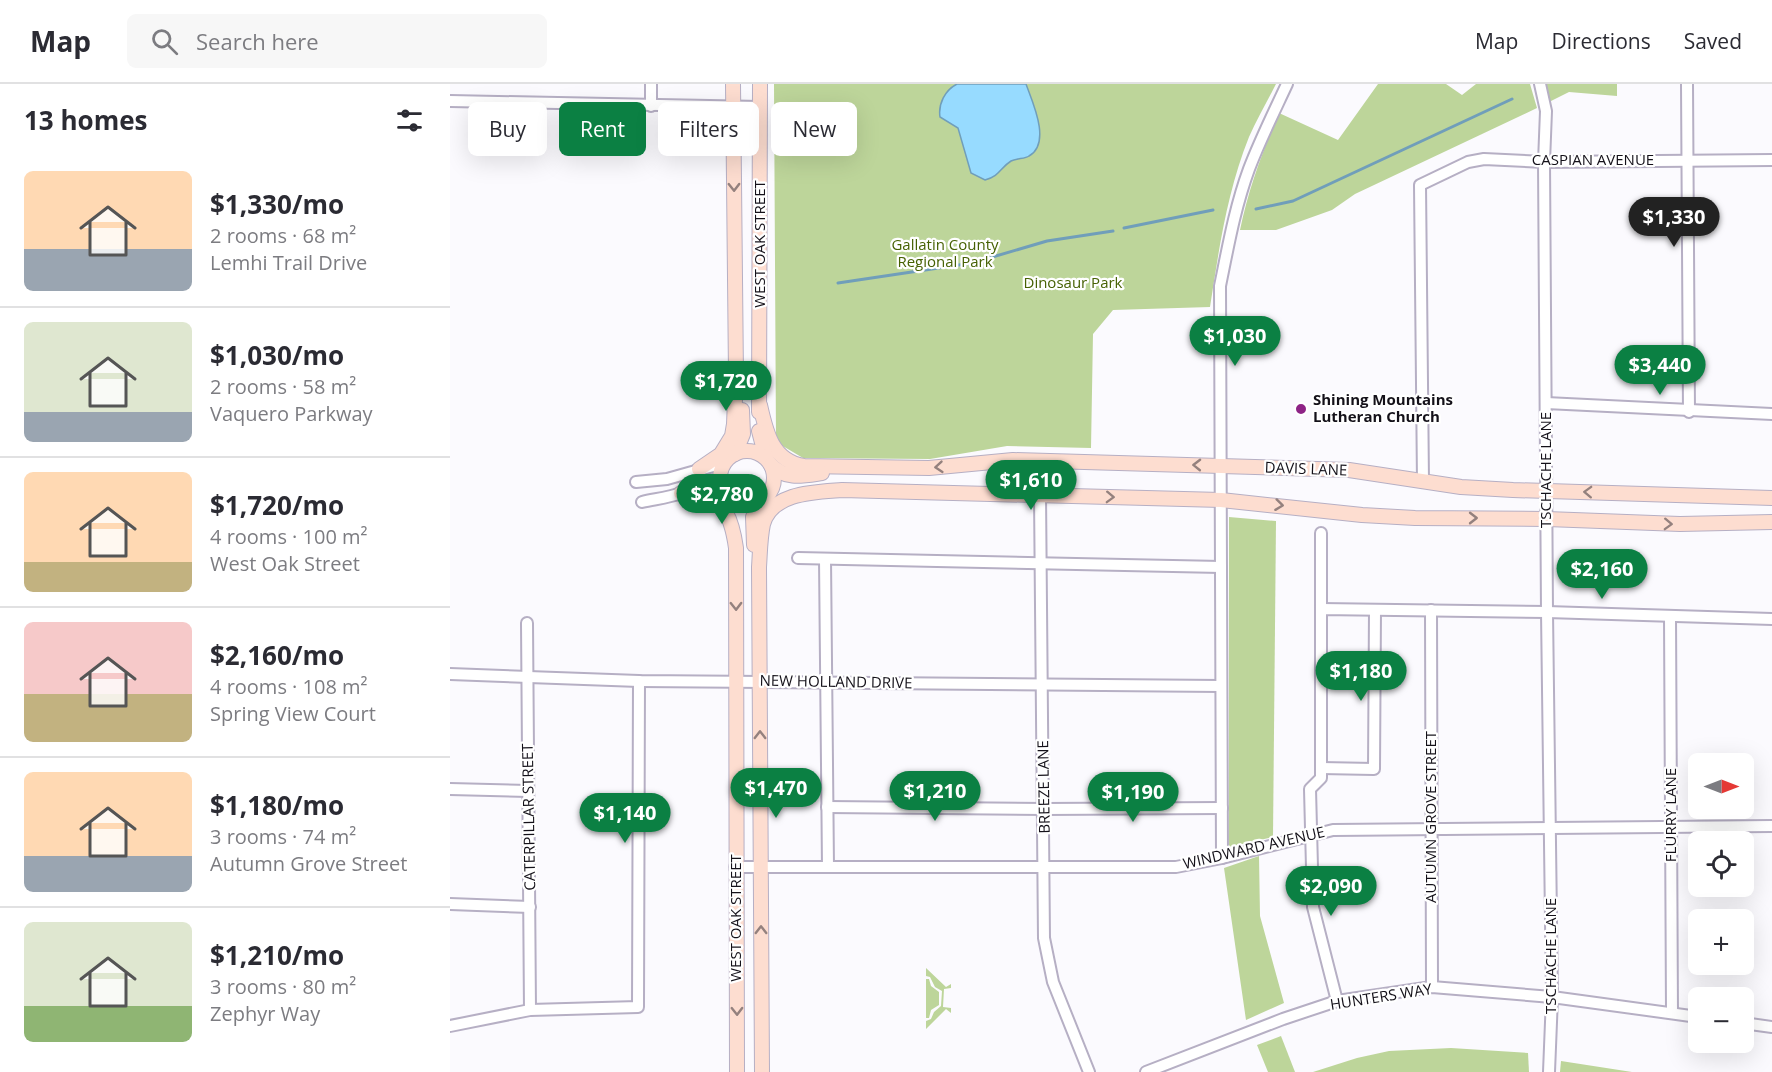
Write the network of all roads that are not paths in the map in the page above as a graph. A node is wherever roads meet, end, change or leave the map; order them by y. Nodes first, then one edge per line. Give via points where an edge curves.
1 (651, 84) edge
2 (733, 84) edge
3 (760, 84) edge
4 (1287, 84) edge
5 (1540, 84) edge
6 (1687, 84) edge
7 (450, 101) edge
8 (733, 102) edge
9 (651, 106) junction
10 (658, 106) edge
11 (760, 107) joint
12 (734, 156) edge
13 (1688, 159) junction
14 (1772, 160) edge
15 (1544, 162) junction
16 (736, 375) junction
17 (1546, 403) junction
18 (760, 405) junction
19 (1689, 412) junction
20 (1772, 414) edge
21 (730, 459) junction
22 (768, 461) junction
23 (1221, 466) junction
24 (838, 468) junction
25 (699, 469) junction
26 (636, 482) dead end
27 (1423, 482) junction
28 (842, 490) junction
29 (1546, 490) junction
30 (681, 493) junction
31 (726, 495) junction
32 (1040, 495) junction
33 (1772, 498) edge
34 (764, 500) junction
35 (1221, 500) junction
36 (642, 502) dead end
37 (1546, 519) junction
38 (1772, 522) edge
39 (1321, 533) dead end
40 (736, 548) junction
41 (798, 558) dead end
42 (825, 559) junction
43 (1041, 563) junction
44 (759, 567) junction
45 (1221, 567) junction
46 (1321, 609) junction
47 (1375, 610) junction
48 (1431, 610) junction
49 (1547, 612) junction
50 (1670, 616) junction
51 (1772, 619) edge
52 (527, 623) dead end
53 (450, 674) edge
54 (527, 676) junction
55 (639, 681) junction
56 (737, 681) junction
57 (760, 681) junction
58 (826, 682) junction
59 (1042, 686) junction
60 (1221, 686) junction
61 (1321, 768) junction
62 (450, 789) edge
63 (528, 791) junction
64 (827, 807) junction
65 (1222, 808) junction
66 (1044, 809) junction
67 (1550, 826) junction
68 (1671, 826) junction
69 (1772, 826) edge
70 (1431, 830) junction
71 (1311, 835) junction
72 (1222, 858) junction
73 (735, 867) junction
74 (760, 867) junction
75 (828, 867) junction
76 (1045, 868) junction
77 (450, 904) edge
78 (530, 907) junction
79 (1432, 987) junction
80 (1552, 997) junction
81 (1337, 1001) junction
82 (530, 1010) junction
83 (1672, 1013) junction
84 (1688, 1015) edge
85 (1754, 1025) edge
86 (450, 1026) edge
87 (1772, 1027) edge
88 (737, 1072) edge
89 (762, 1072) edge
90 (1089, 1072) edge
91 (1146, 1072) edge
92 (1549, 1072) edge

1 - 9 street
2 - 8 main road, WEST OAK STREET
3 - 11 main road, WEST OAK STREET
4 - 23 street via 1266,126 1239,199 1220,286
5 - 15 street, TSCHACHE LANE via 1546,111
6 - 13 street
7 - 9 street
9 - 10 street
11 - 18 main road, WEST OAK STREET
12 -> 16 main road, WEST OAK STREET
13 - 14 street, CASPIAN AVENUE
13 - 15 street, CASPIAN AVENUE
13 - 19 street
15 - 17 street, TSCHACHE LANE
15 - 27 street, CASPIAN AVENUE via 1467,162 1420,185
16 - 21 main road via 743,434
16 - 25 main road via 732,436 721,454
17 - 19 street
17 - 29 street, TSCHACHE LANE
18 - 22 main road via 758,423
18 - 24 main road via 769,440 778,453 800,466
19 - 20 street
21 - 22 main road via 749,451
21 - 25 street
21 - 31 main road via 721,472 720,482
22 - 24 main road via 778,472 794,476
22 - 34 main road via 774,482
23 -> 24 main road, DAVIS LANE via 1013,460 928,468
23 - 27 main road, DAVIS LANE via 1349,471
23 - 35 street
25 - 26 street via 667,479
27 - 29 main road, DAVIS LANE
28 - 32 main road
28 - 34 main road via 795,489
28 - 44 main road via 796,496 775,506 764,521
33 -> 29 main road, DAVIS LANE
29 - 37 street, TSCHACHE LANE
30 - 31 street via 698,487 714,488
30 - 36 street
30 - 40 main road via 706,495 723,507
31 - 34 main road via 744,506
31 - 40 main road via 737,519
32 -> 35 main road
32 - 43 street, BREEZE LANE
34 - 44 main road via 753,517
35 -> 37 main road via 1362,515
35 - 45 street
37 -> 38 main road via 1680,524
37 - 49 street, TSCHACHE LANE
39 - 46 street
40 -> 56 main road, WEST OAK STREET
41 - 42 street
42 - 43 street
42 - 58 street
43 - 45 street
43 - 59 street, BREEZE LANE
44 - 57 main road, WEST OAK STREET
45 - 60 street
46 - 47 street
46 - 61 street
47 - 48 street
47 - 61 street via 1374,769
48 - 49 street
48 - 70 street, AUTUMN GROVE STREET
49 - 50 street
49 - 67 street, TSCHACHE LANE
50 - 51 street
50 - 68 street, FLURRY LANE
52 - 54 street, CATERPILLAR STREET
53 - 54 street, NEW HOLLAND DRIVE
54 - 55 street, NEW HOLLAND DRIVE
54 - 63 street, CATERPILLAR STREET
55 - 56 street, NEW HOLLAND DRIVE
55 - 82 street via 639,1006
56 - 57 street, NEW HOLLAND DRIVE
56 - 73 main road, WEST OAK STREET
57 - 58 street, NEW HOLLAND DRIVE
74 -> 57 main road, WEST OAK STREET
58 - 59 street, NEW HOLLAND DRIVE
58 - 64 street
59 - 60 street, NEW HOLLAND DRIVE
59 - 66 street, BREEZE LANE
60 - 65 street
61 - 71 street via 1321,778 1310,789
62 - 63 street
63 - 78 street, CATERPILLAR STREET
64 - 66 street
64 - 75 street
65 - 66 street
65 - 72 street
66 - 76 street, BREEZE LANE
67 - 68 street, WINDWARD AVENUE
67 - 70 street, WINDWARD AVENUE
67 - 80 street, TSCHACHE LANE
68 - 69 street, WINDWARD AVENUE
68 - 83 street, FLURRY LANE
70 - 71 street, WINDWARD AVENUE via 1333,830
70 - 79 street, AUTUMN GROVE STREET
71 - 72 street, WINDWARD AVENUE
71 - 81 street via 1313,907
72 - 76 street, WINDWARD AVENUE via 1176,867
73 - 74 street, WINDWARD AVENUE
73 -> 88 main road, WEST OAK STREET
74 - 75 street, WINDWARD AVENUE
89 -> 74 main road, WEST OAK STREET
75 - 76 street, WINDWARD AVENUE
76 - 90 street, BREEZE LANE via 1044,938 1053,981
77 - 78 street
78 - 82 street, CATERPILLAR STREET
79 - 80 street, HUNTERS WAY
79 - 81 street, HUNTERS WAY
80 - 83 street, HUNTERS WAY
80 - 92 street, TSCHACHE LANE
81 - 91 street, HUNTERS WAY
82 - 86 street
83 - 84 street, HUNTERS WAY
85 - 87 street

